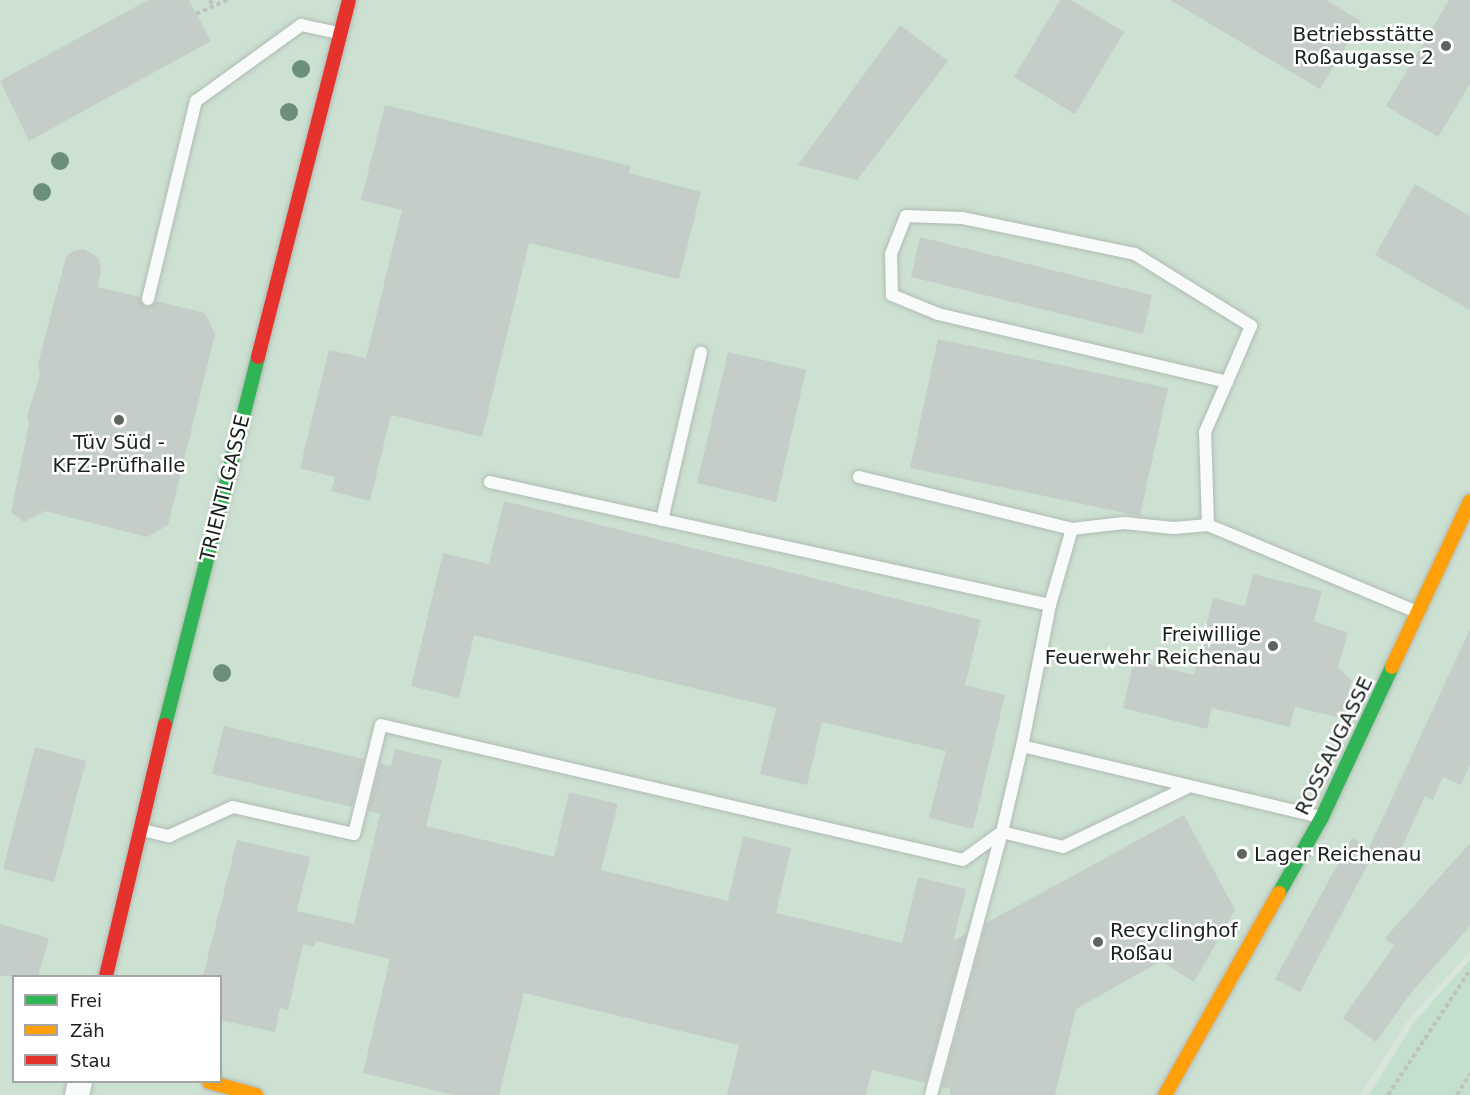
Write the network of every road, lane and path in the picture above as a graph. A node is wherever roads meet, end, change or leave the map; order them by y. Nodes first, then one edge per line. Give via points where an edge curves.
1 (210, 0) edge
2 (228, 0) edge
3 (349, 0) edge
4 (213, 6) junction
5 (196, 14) dead end
6 (340, 33) junction
7 (148, 299) dead end
8 (701, 352) dead end
9 (1227, 382) junction
10 (859, 477) dead end
11 (490, 482) dead end
12 (1470, 501) edge
13 (662, 520) junction
14 (1208, 525) junction
15 (1072, 529) junction
16 (1050, 605) junction
17 (1419, 613) junction
18 (1022, 746) junction
19 (1186, 788) junction
20 (1322, 817) junction
21 (141, 830) junction
22 (1002, 832) junction
23 (1470, 970) edge
24 (106, 975) edge
25 (1470, 1074) edge
26 (213, 1083) edge
27 (256, 1095) edge
28 (930, 1095) edge
29 (1165, 1095) edge
30 (1388, 1095) edge
31 (1457, 1095) edge

1 - 4 path
2 - 4 path
3 - 6 street, TRIENTLGASSE
4 - 5 path
6 - 7 lane via 301,25 196,101
6 - 21 street, TRIENTLGASSE
8 - 13 lane
9 - 9 lane via 1251,326 1135,254 962,218 906,216 891,254 892,295 938,314
9 - 14 lane via 1205,432
10 - 15 lane
11 - 13 lane
12 - 17 street, ROSSAUGASSE
13 - 16 lane
14 - 15 lane via 1174,528 1124,523
14 - 17 lane
15 - 16 lane
16 - 18 lane
17 - 20 street, ROSSAUGASSE
18 - 19 lane
18 - 22 lane
19 - 20 lane
19 - 22 lane via 1063,847
20 - 29 street, ROSSAUGASSE
21 - 22 lane via 169,836 233,807 354,834 381,725 963,860
21 - 24 street, TRIENTLGASSE
22 - 28 lane
23 - 30 path
25 - 31 path
26 - 27 street

